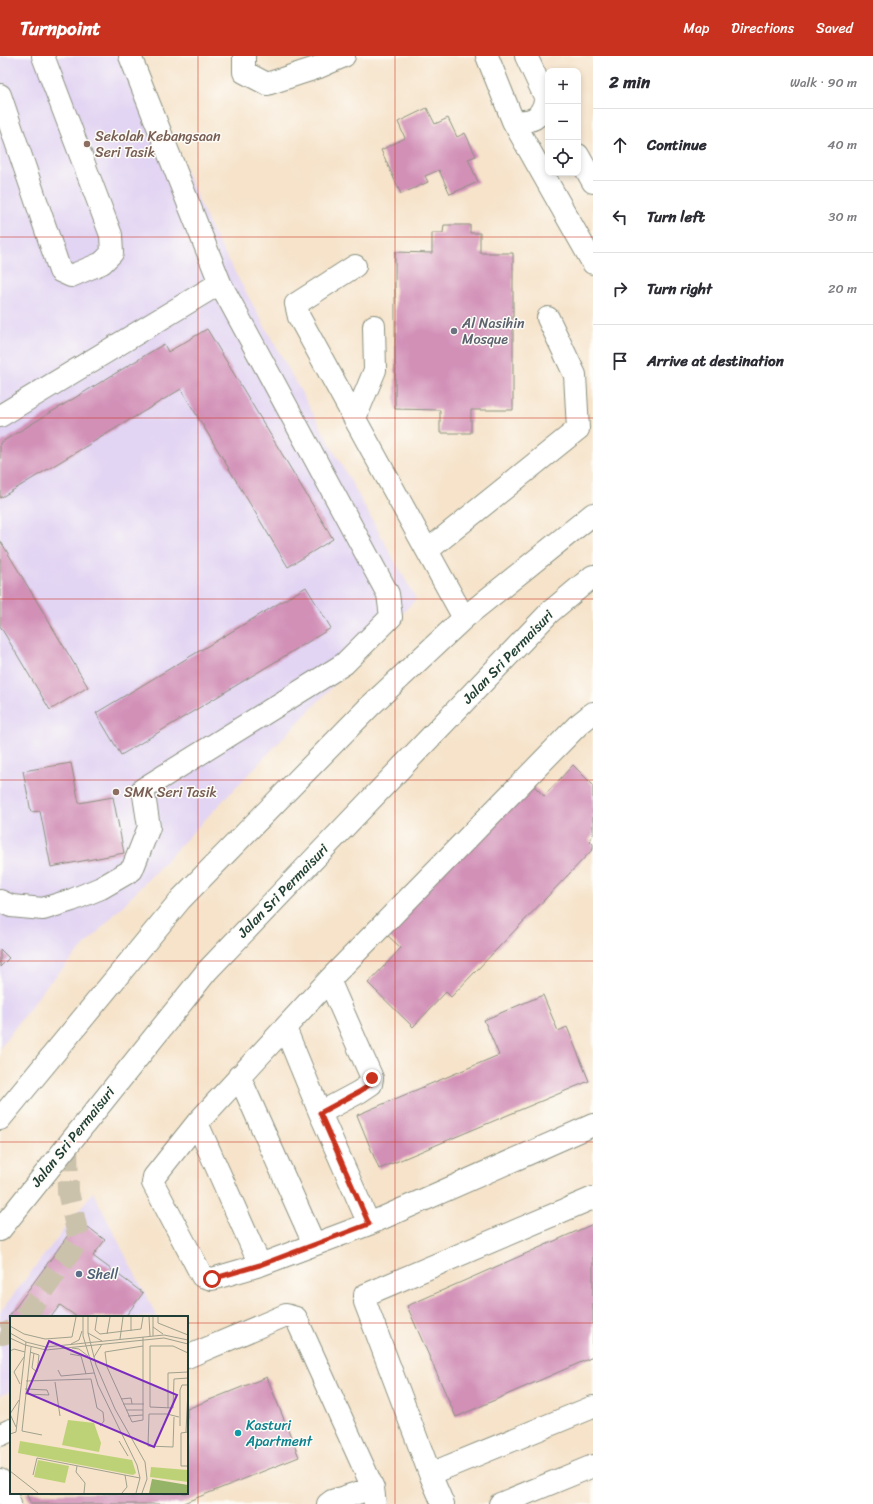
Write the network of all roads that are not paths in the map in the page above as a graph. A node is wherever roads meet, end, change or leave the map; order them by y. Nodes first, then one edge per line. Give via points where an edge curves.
1 (43, 56) edge
2 (130, 56) edge
3 (244, 56) edge
4 (344, 56) edge
5 (487, 56) edge
6 (526, 56) edge
7 (0, 95) edge
8 (545, 97) edge
9 (545, 104) edge
10 (513, 121) junction
11 (581, 160) edge
12 (593, 182) edge
13 (593, 263) edge
14 (355, 266) dead end
15 (220, 283) junction
16 (548, 318) dead end
17 (374, 326) dead end
18 (0, 416) edge
19 (355, 418) junction
20 (593, 514) edge
21 (428, 550) junction
22 (593, 576) edge
23 (464, 618) junction
24 (593, 713) edge
25 (0, 901) edge
26 (329, 980) junction
27 (285, 1028) junction
28 (239, 1076) junction
29 (320, 1113) junction
30 (0, 1119) edge
31 (197, 1123) junction
32 (593, 1124) edge
33 (593, 1198) edge
34 (369, 1224) junction
35 (0, 1230) edge
36 (314, 1244) junction
37 (260, 1265) junction
38 (188, 1357) edge
39 (593, 1407) edge
40 (10, 1430) edge
41 (0, 1435) edge
42 (593, 1466) edge
43 (430, 1474) junction
44 (0, 1480) edge
45 (374, 1496) edge
46 (10, 1504) edge
47 (328, 1504) edge
48 (443, 1504) edge
49 (500, 1504) edge

1 - 7 main road via 110,235 112,253 102,263 71,276 60,271
2 - 15 main road
3 - 4 main road via 244,72 267,84
5 - 10 main road
6 - 8 main road
9 - 10 main road via 539,116 522,122
10 - 13 main road
11 - 12 main road
14 - 19 main road via 296,304 299,317
15 - 18 main road
15 - 25 main road via 388,594 391,617 344,664 143,789 149,827 132,870 101,888 43,908 11,906
16 - 21 main road via 575,375 578,429
17 - 19 main road via 375,370
19 - 21 main road
20 - 23 main road
21 - 23 main road
22 - 35 main road, Jalan Sri Permaisuri via 550,612 208,971
23 - 30 main road via 369,707 181,899
24 - 26 main road via 578,725
26 - 27 main road
26 - 29 main road via 372,1078 371,1084
27 - 28 main road
27 - 29 main road
28 - 31 main road
28 - 36 main road
29 - 34 main road
31 - 37 main road
31 - 37 main road via 154,1177 153,1183 202,1276 212,1279
32 - 34 main road
33 - 43 main road via 365,1295 365,1302
34 - 36 main road
36 - 37 main road
38 - 45 main road via 286,1315 296,1318
39 - 43 main road
40 - 41 main road
42 - 49 main road
43 - 48 main road
44 - 46 main road
45 - 47 main road via 332,1500

